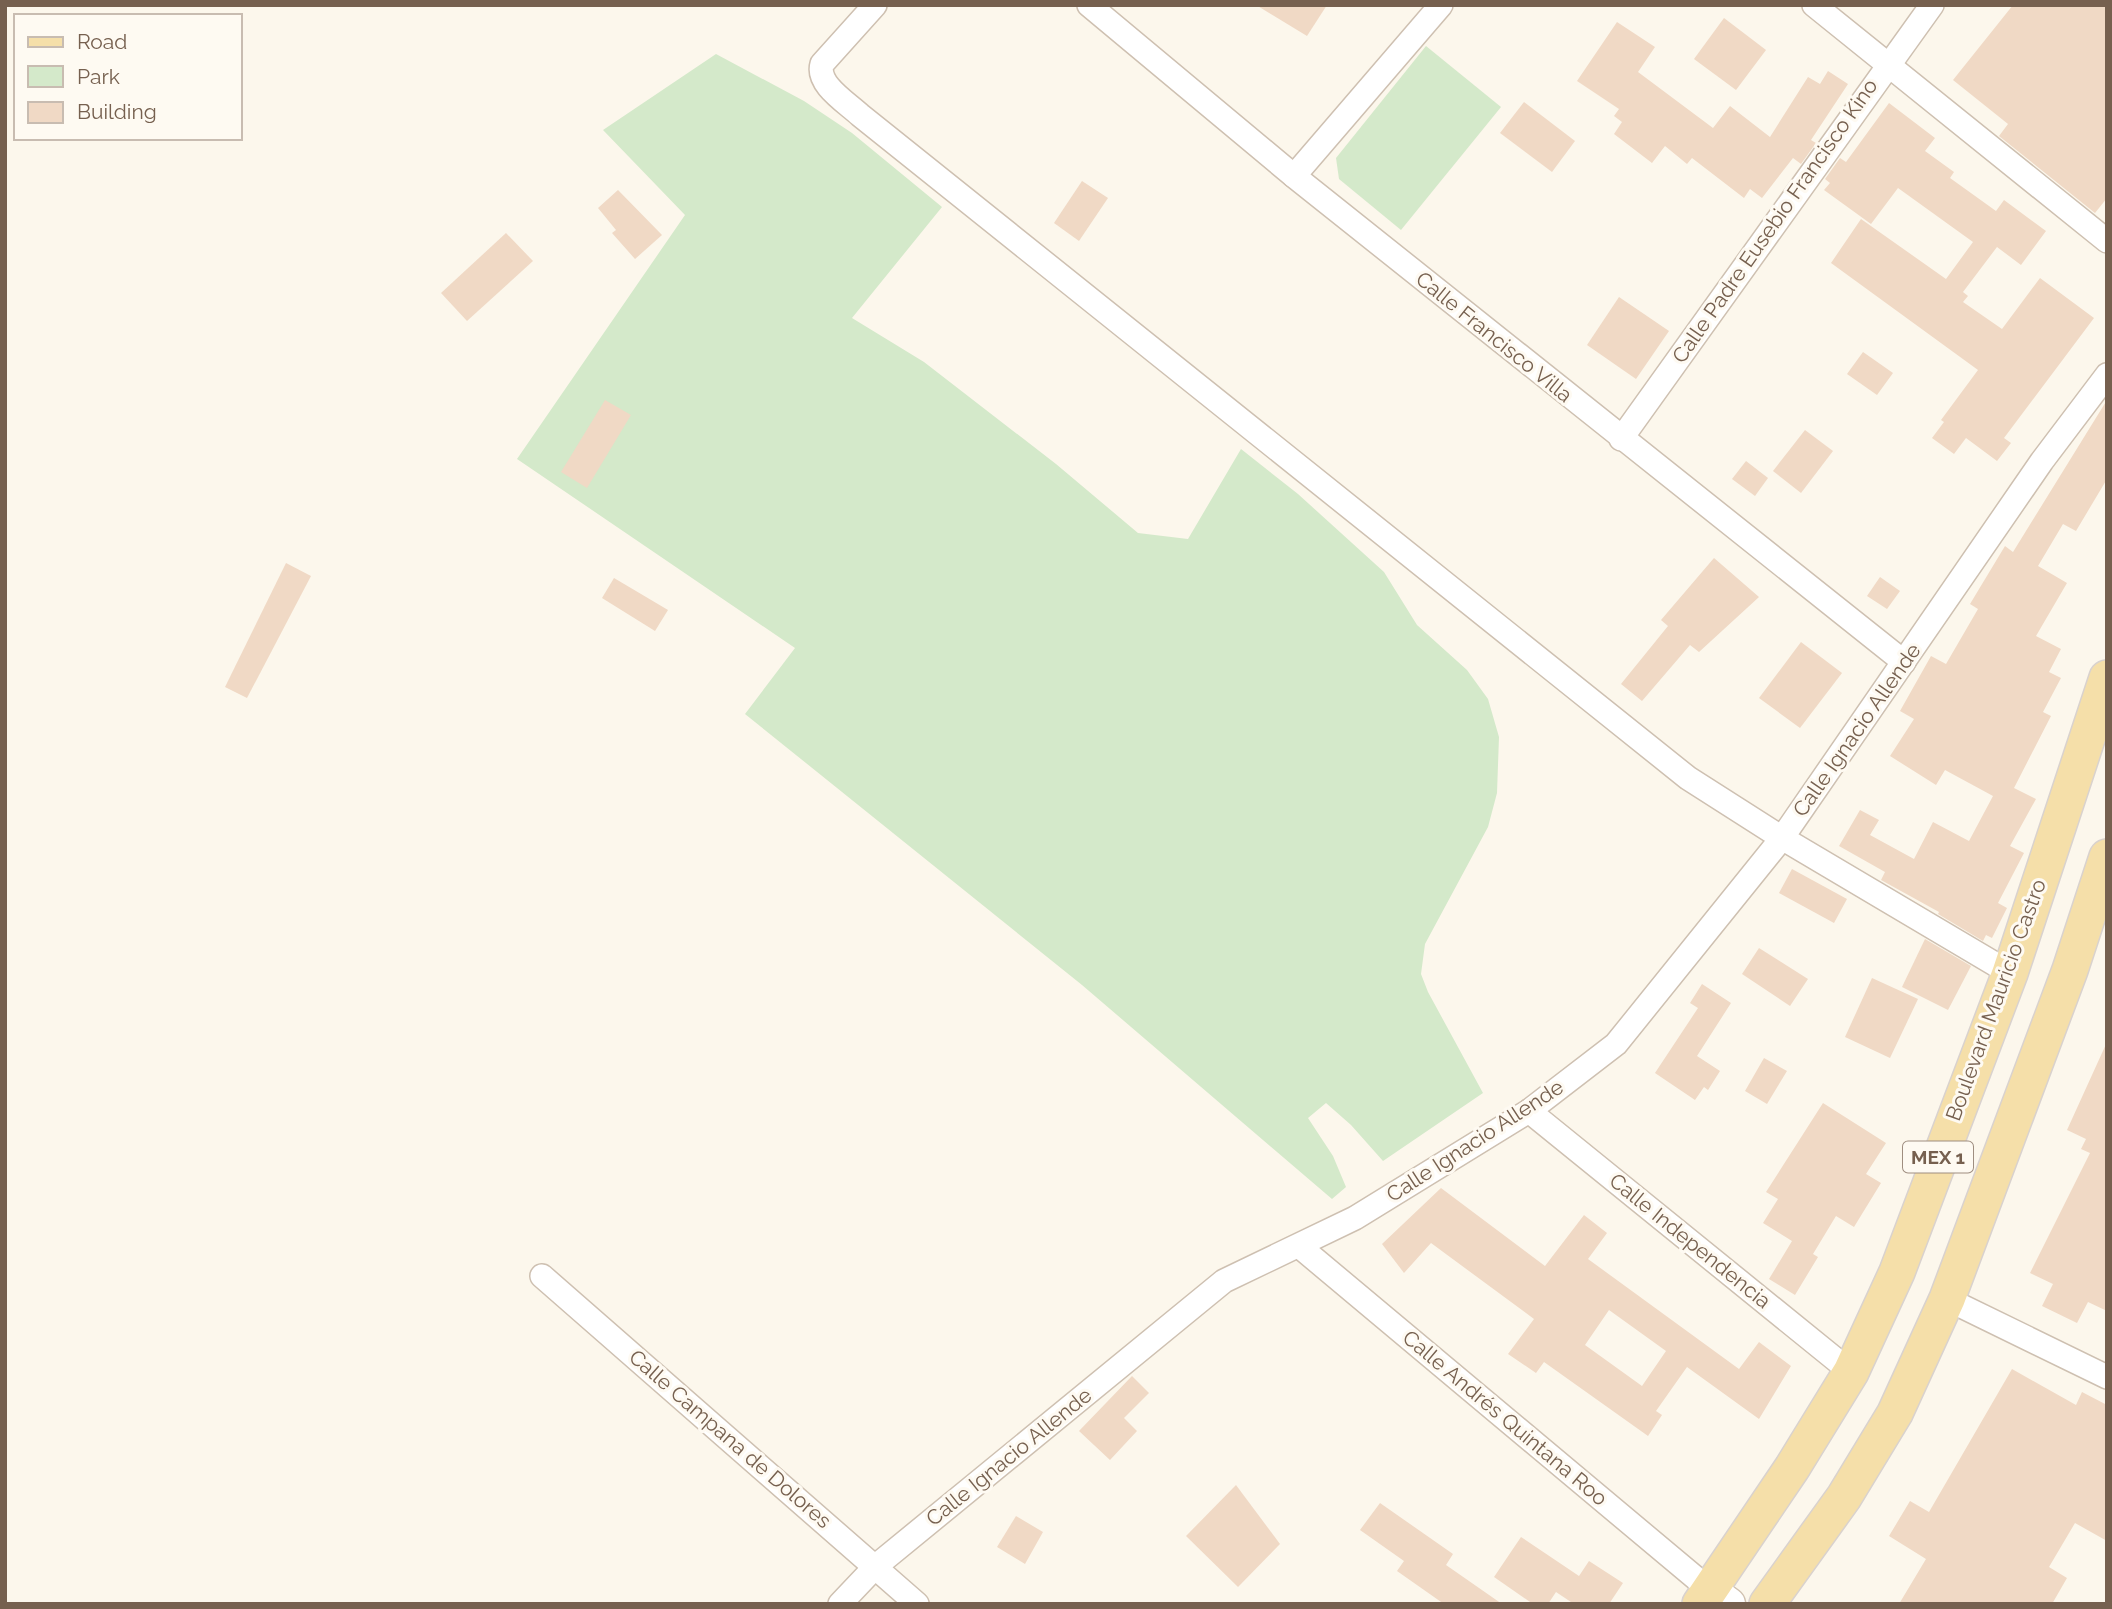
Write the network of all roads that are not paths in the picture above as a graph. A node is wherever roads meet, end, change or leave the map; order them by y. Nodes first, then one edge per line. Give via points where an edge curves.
1 (875, 5) edge
2 (1090, 5) edge
3 (1441, 5) edge
4 (1814, 5) edge
5 (1932, 5) edge
6 (1887, 64) junction
7 (1294, 176) junction
8 (2107, 241) edge
9 (2107, 375) edge
10 (1621, 439) junction
11 (1903, 663) junction
12 (2107, 678) edge
13 (1782, 838) junction
14 (2106, 865) edge
15 (2010, 973) junction
16 (1529, 1111) junction
17 (1299, 1246) junction
18 (542, 1276) dead end
19 (1947, 1299) junction
20 (1851, 1372) junction
21 (2107, 1377) edge
22 (876, 1566) junction
23 (1713, 1599) edge
24 (840, 1604) edge
25 (917, 1604) edge
26 (1767, 1604) edge

1 - 13 street via 822,64 824,82 1688,778
2 - 7 street, Calle Francisco Villa
3 - 7 street
4 - 6 street
5 - 6 street, Calle Padre Eusebio Francisco Kino
6 - 8 street
6 - 10 street, Calle Padre Eusebio Francisco Kino
7 - 10 street, Calle Francisco Villa
9 - 11 street, Calle Ignacio Allende
10 - 11 street, Calle Francisco Villa
11 - 13 street, Calle Ignacio Allende
12 - 15 main road, Boulevard Mauricio Castro / MEX 1
13 - 15 street
13 - 16 street, Calle Ignacio Allende via 1616,1044
14 - 19 main road, MEX 1
15 - 20 main road, Boulevard Mauricio Castro / MEX 1 via 1897,1272
16 - 17 street, Calle Ignacio Allende via 1355,1218
16 - 20 street, Calle Independencia
17 - 22 street, Calle Ignacio Allende via 1224,1281
17 - 23 street, Calle Andrés Quintana Roo
18 - 22 street, Calle Campana de Dolores
19 - 21 street
19 - 26 main road, MEX 1 via 1895,1413 1844,1497
20 - 23 main road, Boulevard Mauricio Castro / MEX 1
22 - 24 street, Calle Ignacio Allende
22 - 25 street, Calle Campana de Dolores

